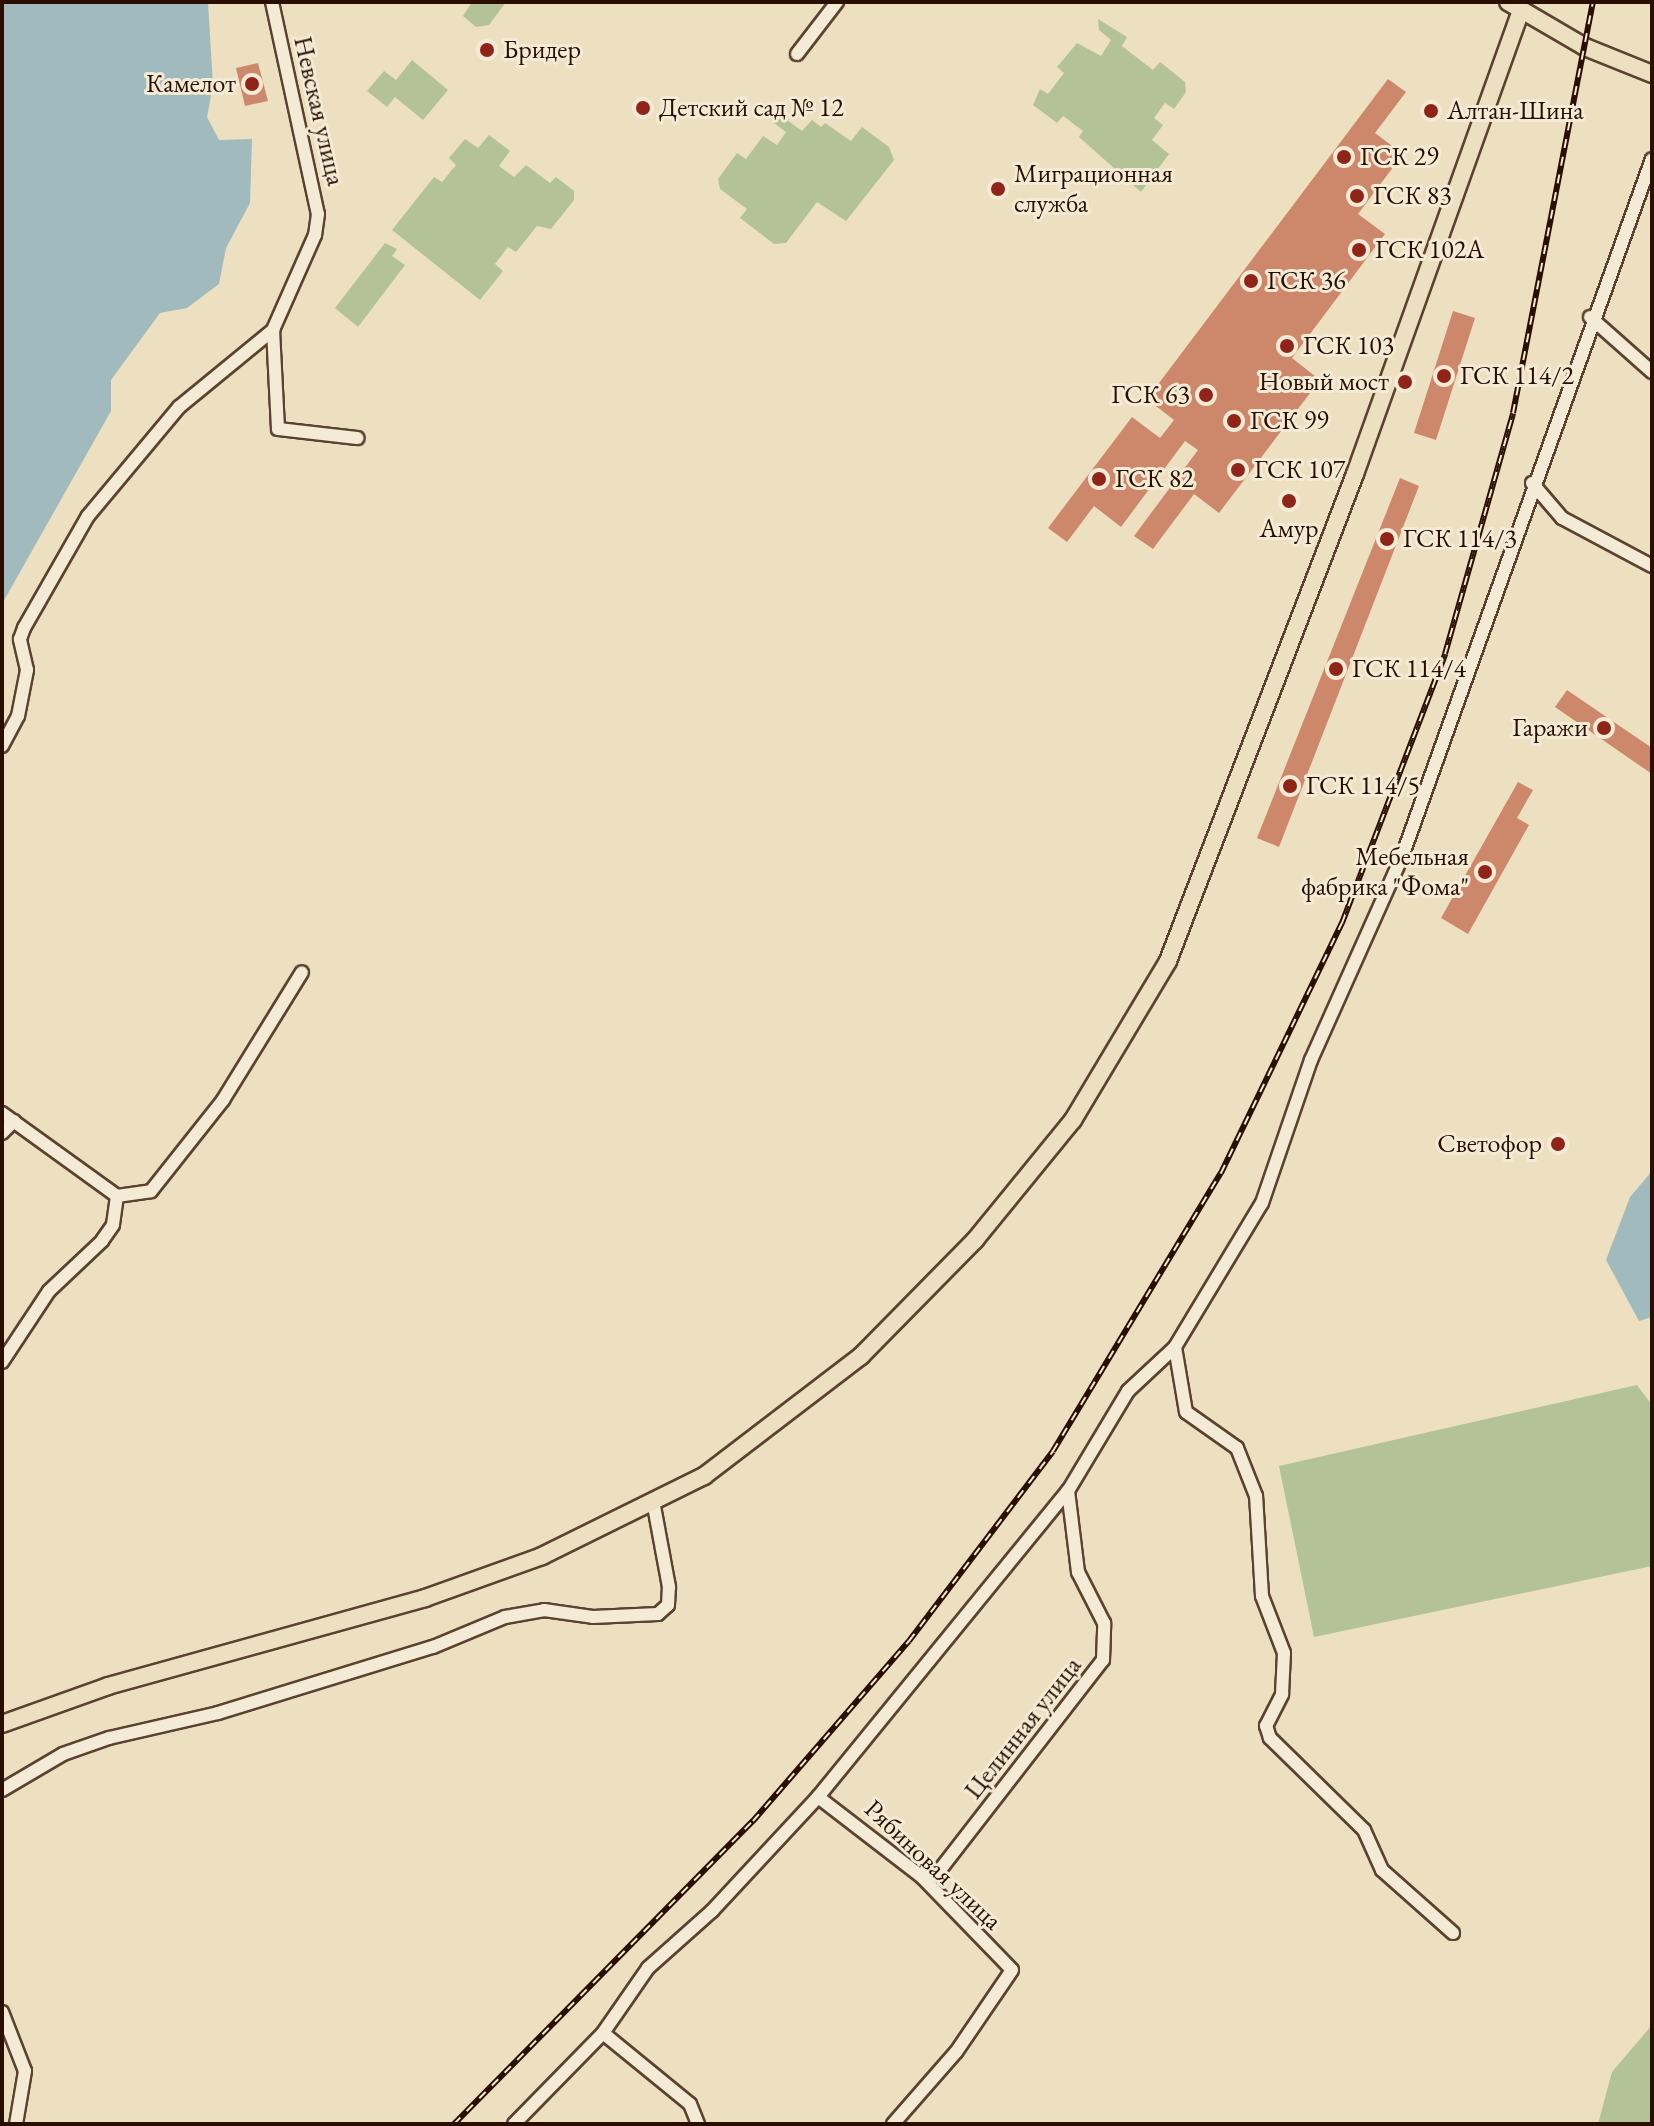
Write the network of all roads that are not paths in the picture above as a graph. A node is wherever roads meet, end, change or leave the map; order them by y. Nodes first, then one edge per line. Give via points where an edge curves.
1 (272, 2) edge
2 (837, 2) edge
3 (1518, 6) edge
4 (797, 54) dead end
5 (1652, 74) edge
6 (1652, 159) edge
7 (1590, 317) junction
8 (273, 330) junction
9 (1652, 372) edge
10 (357, 438) dead end
11 (1532, 483) junction
12 (1652, 566) edge
13 (2, 746) edge
14 (302, 972) dead end
15 (2, 1113) edge
16 (14, 1121) junction
17 (2, 1133) edge
18 (117, 1196) junction
19 (1175, 1347) junction
20 (2, 1362) edge
21 (1068, 1491) junction
22 (653, 1501) junction
23 (2, 1724) edge
24 (2, 1790) edge
25 (818, 1797) junction
26 (922, 1877) junction
27 (1453, 1933) dead end
28 (2, 2012) edge
29 (603, 2033) junction
30 (16, 2124) edge
31 (514, 2124) edge
32 (698, 2124) edge
33 (893, 2124) edge

1 - 8 street, Невская улица via 318,214 315,235
2 - 4 street
3 - 5 main road
3 - 22 main road via 1227,814 1168,961 1123,1043 1073,1120 975,1240 861,1356 704,1476
6 - 7 street
7 - 9 street
7 - 11 street
8 - 10 street, Невская улица via 278,429
8 - 13 street via 179,407 88,516 24,628 20,639 27,670 18,716
11 - 12 street via 1562,518
11 - 19 street via 1468,685 1403,854 1311,1060 1262,1203
14 - 18 street via 223,1100 151,1191
15 - 16 street
16 - 17 street
16 - 18 street
18 - 20 street via 113,1225 102,1241 49,1291
19 - 21 street via 1128,1391
19 - 27 street via 1186,1412 1247,1461 1264,1556 1262,1596 1284,1653 1285,1677 1266,1726 1270,1738 1364,1830 1382,1870
21 - 25 street
21 - 26 street, Целинная улица via 1078,1572 1104,1623 1103,1660 936,1875
22 - 23 main road via 542,1556 425,1598 108,1686
22 - 24 street via 669,1587 668,1605 658,1614 593,1617 544,1610 505,1617 433,1647 218,1713 109,1738 63,1754
25 - 26 street, Рябиновая улица
25 - 29 street via 712,1911 648,1968
26 - 33 street, Рябиновая улица via 1007,1962 1011,1977
28 - 30 street via 25,2071
29 - 31 street
29 - 32 street via 690,2104

